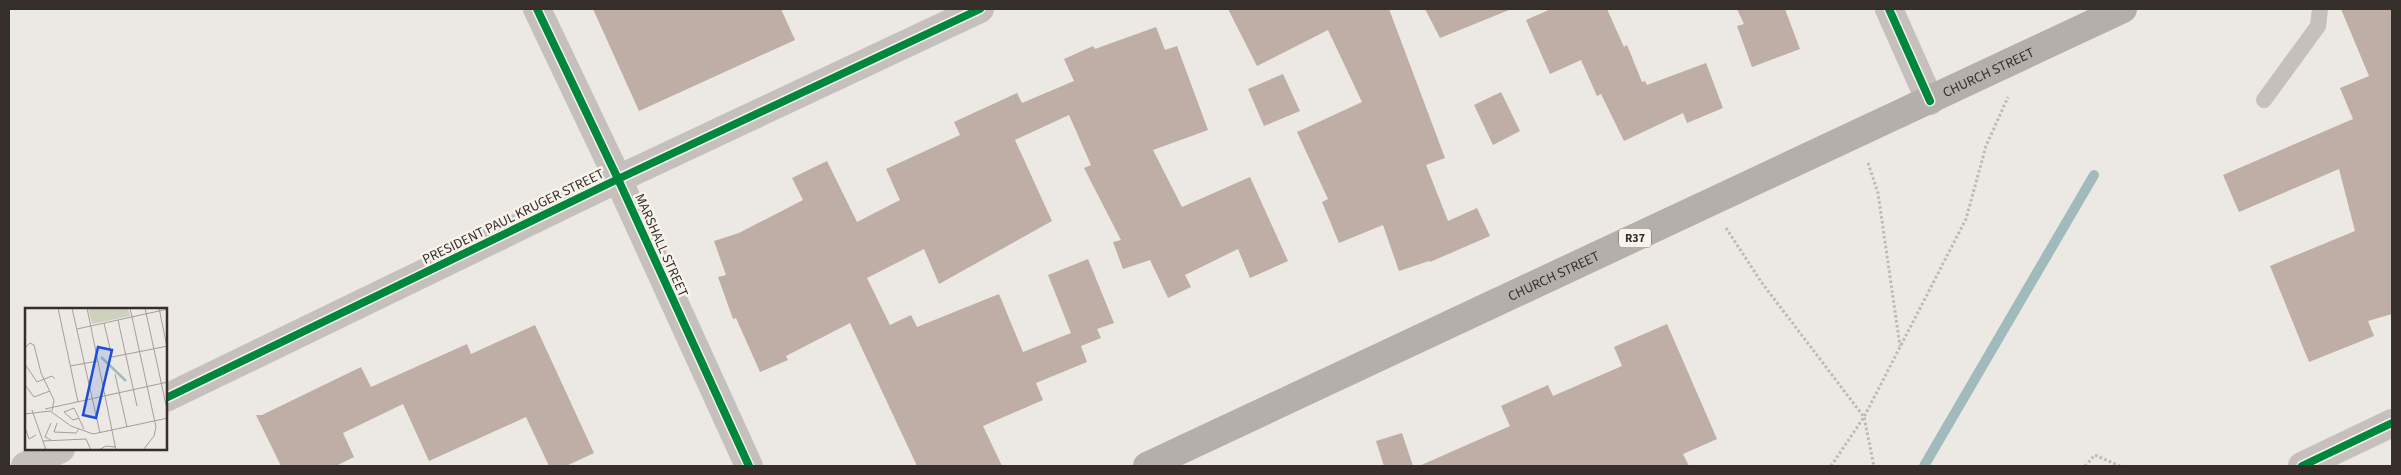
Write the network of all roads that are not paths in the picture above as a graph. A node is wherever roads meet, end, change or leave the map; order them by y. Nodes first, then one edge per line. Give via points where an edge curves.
1 (537, 9) edge
2 (980, 9) edge
3 (1889, 9) edge
4 (2123, 9) edge
5 (2320, 9) edge
6 (2264, 100) dead end
7 (1930, 101) junction
8 (618, 179) junction
9 (168, 397) edge
10 (2392, 423) edge
11 (59, 450) edge
12 (24, 466) edge
13 (749, 466) edge
14 (1147, 466) edge
15 (2302, 466) edge

1 - 8 street, MARSHALL STREET
2 - 8 street, PRESIDENT PAUL KRUGER STREET
3 - 7 street
4 - 7 main road, CHURCH STREET / R37
5 - 6 lane via 2318,26
7 - 14 main road, CHURCH STREET / R37
8 - 9 street, PRESIDENT PAUL KRUGER STREET
8 - 13 street, MARSHALL STREET
10 - 15 street
11 - 12 street

